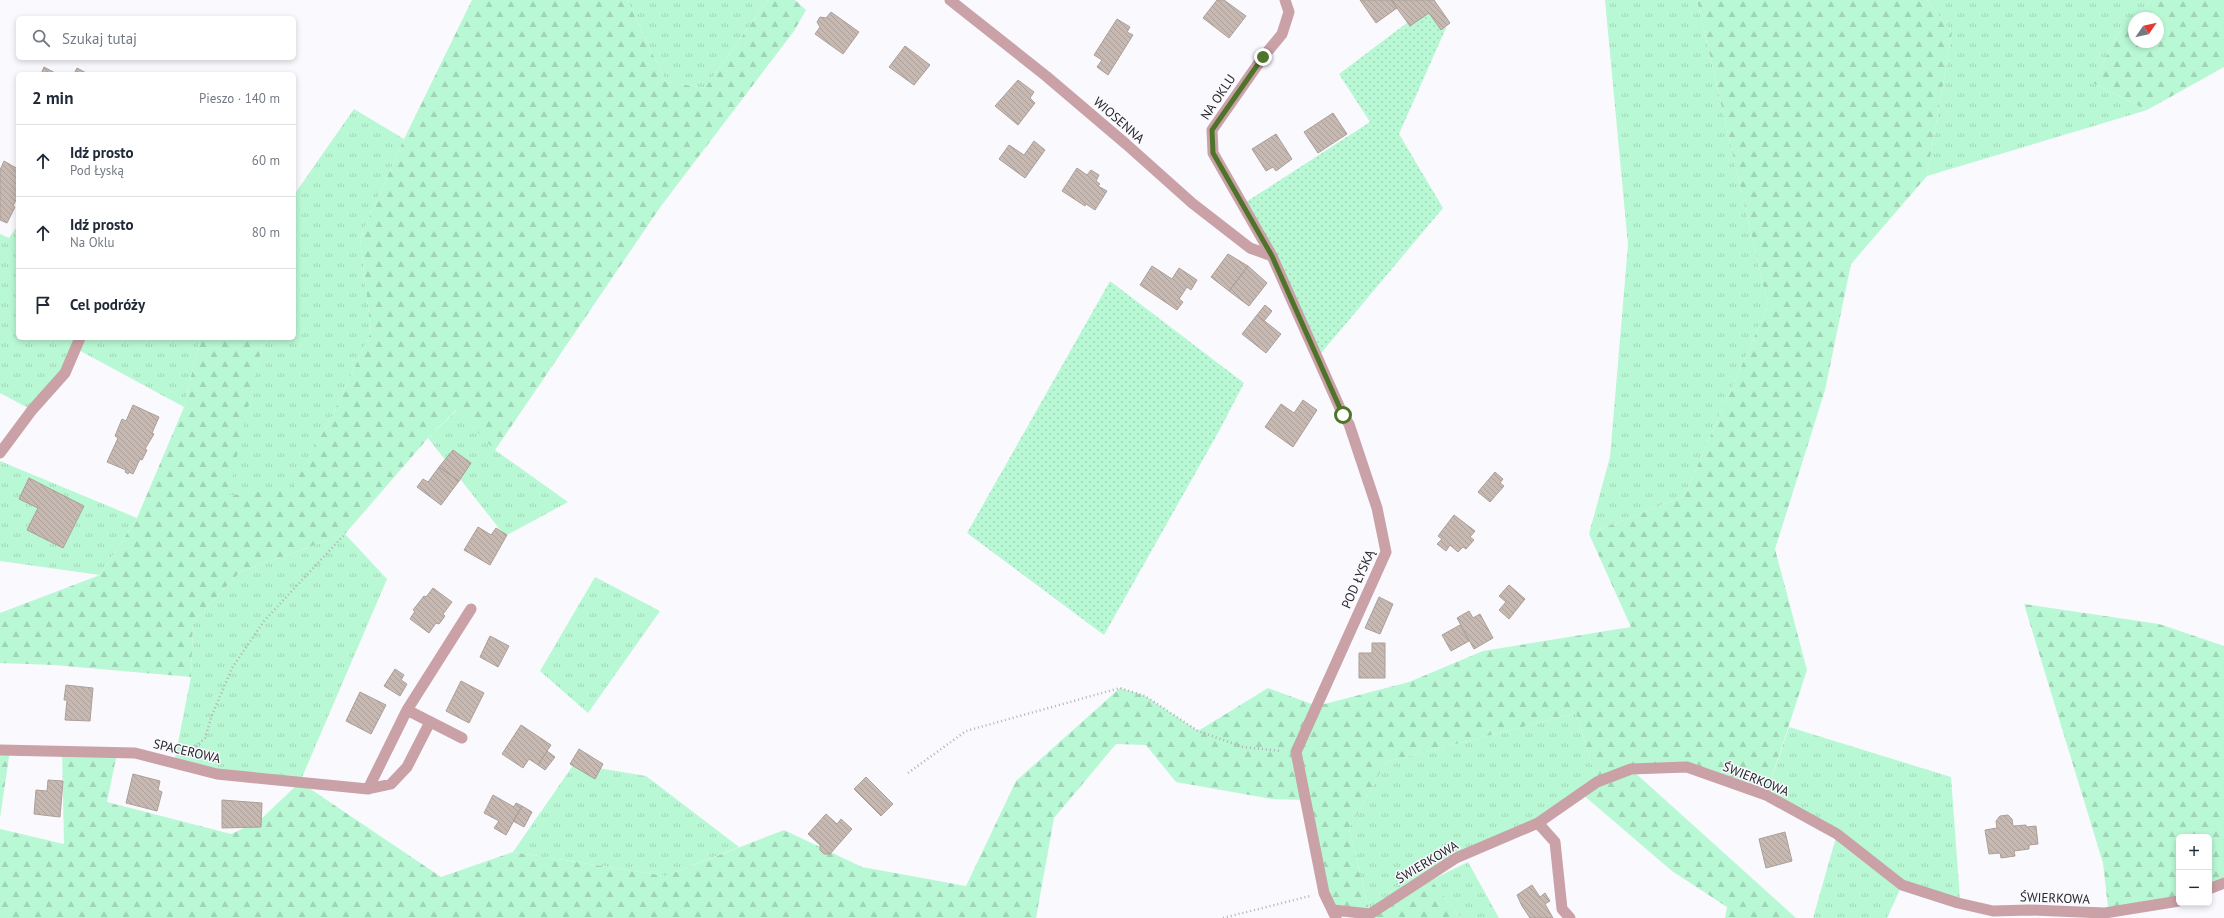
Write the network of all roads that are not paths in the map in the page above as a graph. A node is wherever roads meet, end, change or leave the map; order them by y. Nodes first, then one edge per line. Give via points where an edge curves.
1 (950, 0) edge
2 (1285, 0) edge
3 (1272, 256) junction
4 (79, 340) edge
5 (0, 453) edge
6 (471, 609) dead end
7 (407, 710) junction
8 (430, 722) junction
9 (462, 738) dead end
10 (0, 750) edge
11 (368, 789) junction
12 (1538, 823) junction
13 (2224, 883) edge
14 (2212, 888) edge
15 (2176, 901) edge
16 (1335, 914) edge
17 (1570, 918) edge

1 - 3 street, WIOSENNA via 1046,76 1192,203 1250,248
2 - 3 street, NA OKLU via 1289,12 1282,34 1212,130 1213,153
3 - 16 street, POD ŁYSKĄ via 1349,424 1377,508 1386,552 1296,752 1324,892
4 - 5 street via 64,373
6 - 7 street
7 - 8 street
7 - 11 street
8 - 9 street
8 - 11 street, SPACEROWA via 407,767 391,784
10 - 11 street, SPACEROWA via 135,753 217,774
12 - 15 street, ŚWIERKOWA via 1597,782 1631,769 1687,767 1766,795 1837,834 1902,885 1958,903 1993,911 2105,913
12 - 16 street, ŚWIERKOWA via 1456,858 1370,914
12 - 17 street via 1556,842 1562,909
13 - 14 street

